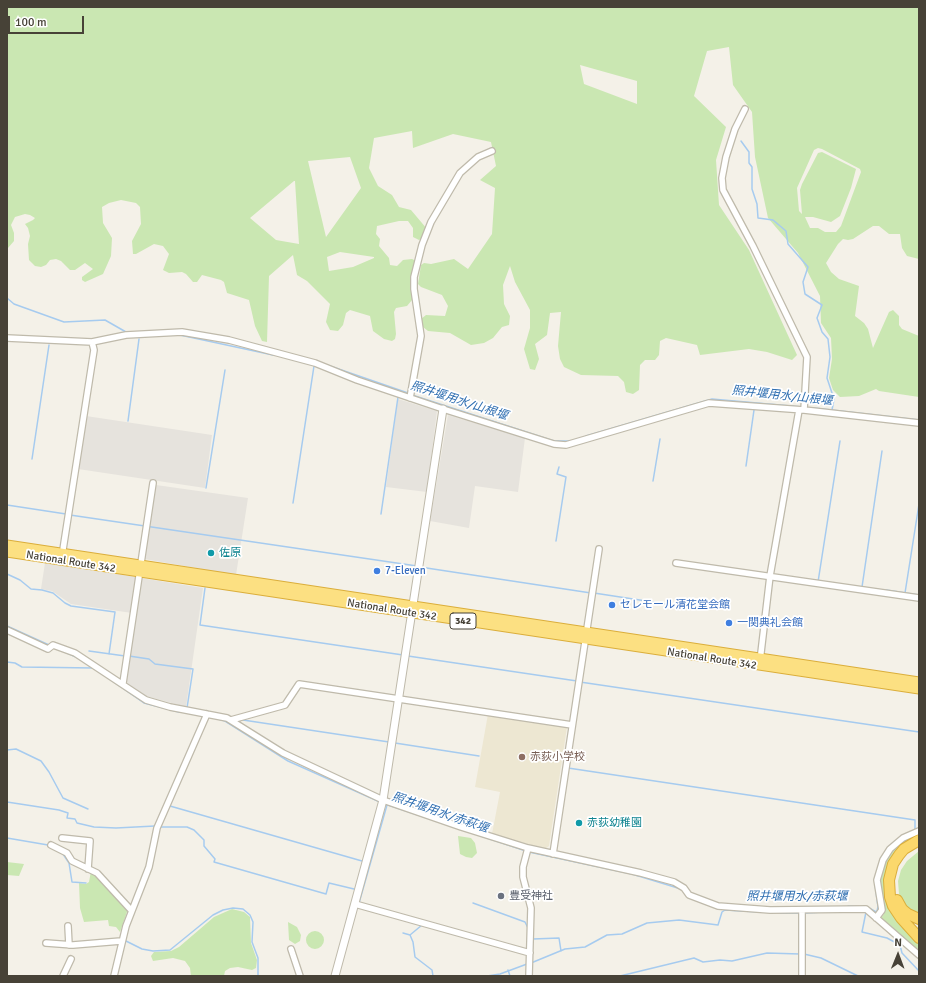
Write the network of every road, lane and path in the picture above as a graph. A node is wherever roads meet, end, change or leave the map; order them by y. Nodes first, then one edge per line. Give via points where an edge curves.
1 (745, 109) dead end
2 (492, 151) dead end
3 (7, 338) edge
4 (92, 342) junction
5 (410, 398) junction
6 (443, 409) junction
7 (802, 410) junction
8 (919, 423) edge
9 (153, 483) dead end
10 (7, 545) edge
11 (599, 549) dead end
12 (7, 552) edge
13 (62, 557) junction
14 (676, 563) dead end
15 (141, 569) junction
16 (770, 576) junction
17 (919, 598) edge
18 (413, 610) junction
19 (7, 630) edge
20 (586, 636) junction
21 (760, 662) junction
22 (919, 682) edge
23 (122, 683) junction
24 (919, 689) edge
25 (400, 699) junction
26 (207, 714) junction
27 (231, 720) junction
28 (572, 725) junction
29 (383, 800) junction
30 (919, 831) edge
31 (62, 838) dead end
32 (919, 840) edge
33 (51, 845) dead end
34 (919, 846) edge
35 (528, 848) junction
36 (553, 854) junction
37 (88, 869) junction
38 (355, 904) junction
39 (131, 910) junction
40 (802, 910) junction
41 (876, 918) junction
42 (919, 919) edge
43 (68, 926) dead end
44 (919, 938) edge
45 (121, 941) junction
46 (46, 943) dead end
47 (69, 945) junction
48 (291, 949) dead end
49 (530, 953) junction
50 (919, 955) edge
51 (71, 959) dead end
52 (63, 976) edge
53 (114, 976) edge
54 (300, 976) edge
55 (335, 976) edge
56 (529, 976) edge
57 (802, 976) edge

1 - 7 street via 726,157 722,178 723,190 807,357
2 - 5 street via 478,157 460,173 431,222 422,245 414,277 421,336
3 - 4 street
4 - 5 street via 126,335 182,332 229,340 315,363
4 - 13 street via 94,350
5 - 6 street
6 - 7 street via 554,444 566,445 709,403
6 - 18 street
7 - 8 street
7 - 16 street
9 - 15 street
10 - 13 highway, National Route 342 / 342
11 - 20 street
12 - 13 highway, National Route 342 / 342
13 - 15 highway, National Route 342 / 342
14 - 16 street
15 - 18 highway, National Route 342 / 342
15 - 23 street
16 - 17 street
16 - 21 street
18 - 20 highway, National Route 342 / 342
18 - 25 street
19 - 23 street via 48,649 53,644 75,653
20 - 21 highway, National Route 342 / 342
20 - 28 street
21 - 22 highway, National Route 342 / 342
21 - 24 highway, National Route 342 / 342
23 - 26 street via 146,700 170,708
25 - 27 street via 299,684 285,705
25 - 28 street
25 - 29 street
26 - 27 street
26 - 39 street via 164,808 149,867
27 - 29 street via 284,753
28 - 36 street
29 - 35 street
29 - 38 street
30 - 41 street via 903,838 890,849 883,860 877,880 882,910
31 - 37 street via 90,841
32 - 44 highway via 904,849 896,859 890,873 889,890 893,906
33 - 37 street
34 - 42 highway via 902,860 894,881 898,903 908,914
35 - 36 street
35 - 49 street via 523,877 531,908
36 - 40 street via 674,882 684,888 689,895 718,906
37 - 39 street via 97,873
38 - 49 street
38 - 55 street
39 - 45 street
40 - 41 street via 863,908 869,910
40 - 57 street
41 - 50 street
43 - 47 street
45 - 47 street
45 - 53 street
46 - 47 street
48 - 54 street
49 - 56 street
51 - 52 street

